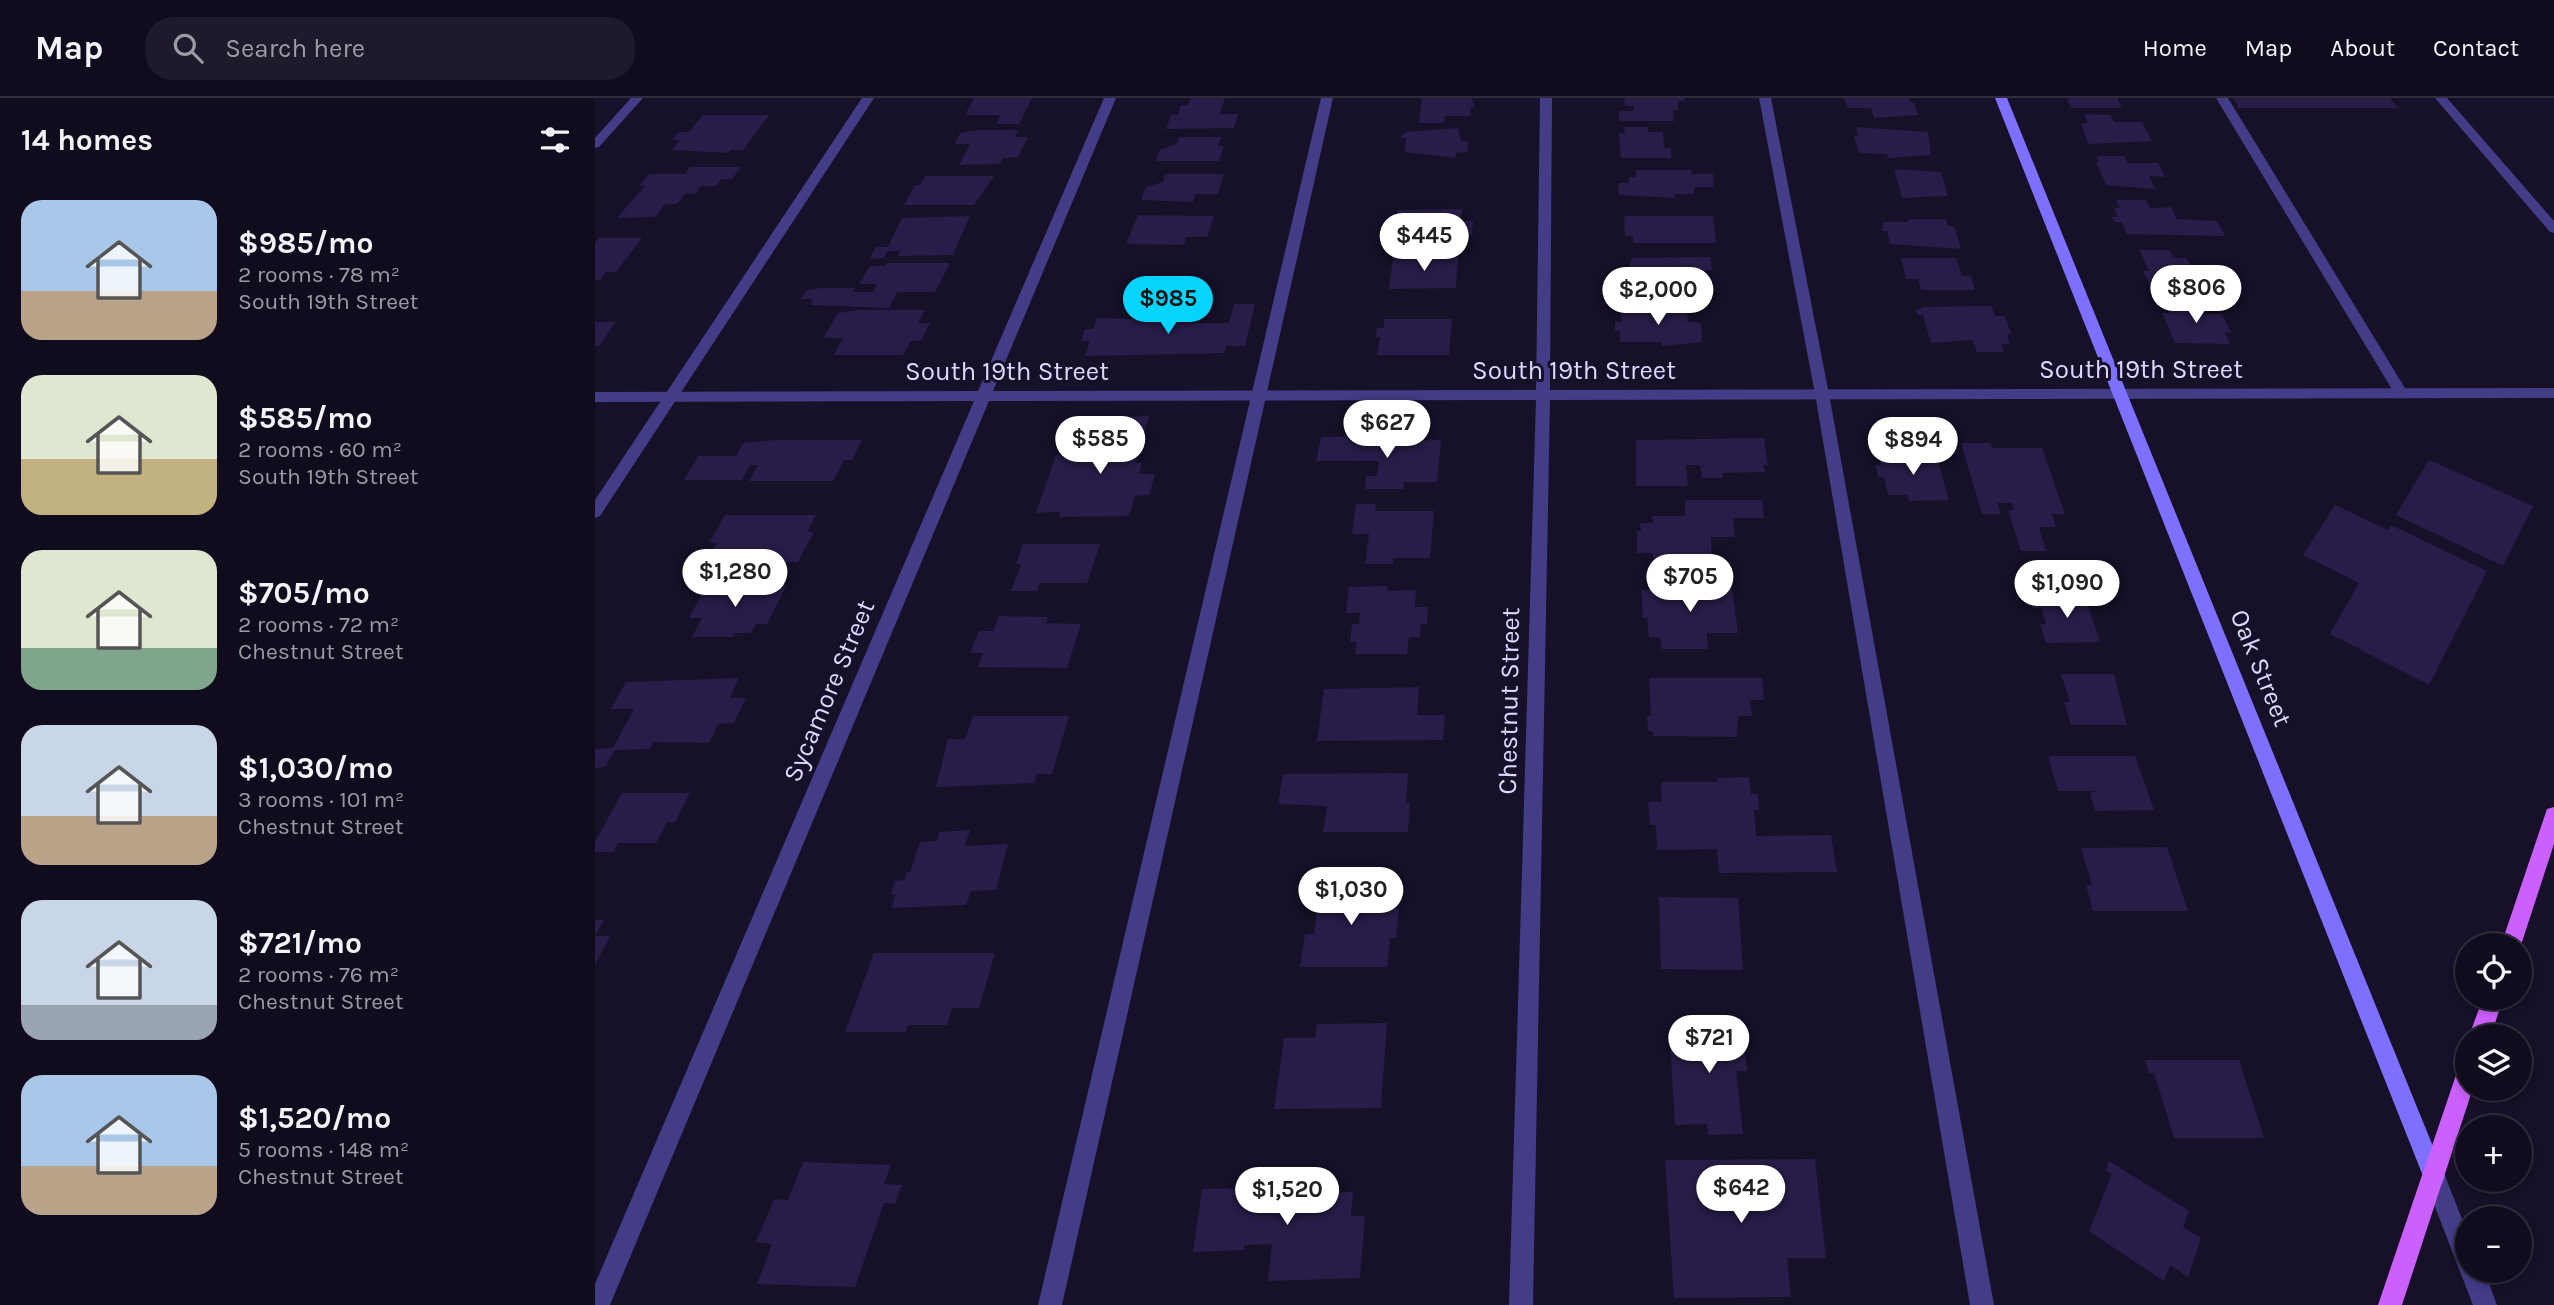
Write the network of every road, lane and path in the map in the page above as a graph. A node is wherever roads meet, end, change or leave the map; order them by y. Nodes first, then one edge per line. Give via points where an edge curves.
1 (637, 98) edge
2 (868, 98) edge
3 (1110, 98) edge
4 (1327, 98) edge
5 (1546, 98) edge
6 (1765, 98) edge
7 (2001, 98) edge
8 (2222, 98) edge
9 (2441, 98) edge
10 (595, 145) edge
11 (2554, 229) edge
12 (2401, 393) junction
13 (2554, 393) edge
14 (1822, 394) junction
15 (2122, 394) junction
16 (1543, 395) junction
17 (669, 396) junction
18 (982, 396) junction
19 (1260, 396) junction
20 (595, 397) edge
21 (595, 512) edge
22 (2554, 815) edge
23 (2515, 933) edge
24 (2459, 1101) edge
25 (2434, 1176) junction
26 (2455, 1229) edge
27 (2477, 1283) edge
28 (598, 1305) edge
29 (1050, 1305) edge
30 (1521, 1305) edge
31 (1982, 1305) edge
32 (2390, 1305) edge
33 (2485, 1305) edge

1 - 10 street
2 - 17 street
3 - 18 street, Sycamore Street
4 - 19 street
5 - 16 street, Chestnut Street
6 - 14 street
7 - 15 street, Oak Street
8 - 12 street
9 - 11 street
12 - 13 street, South 19th Street
12 - 15 street, South 19th Street
14 - 15 street, South 19th Street
14 - 16 street, South 19th Street
14 - 31 street
15 - 25 street, Oak Street
16 - 19 street, South 19th Street
16 - 30 street, Chestnut Street
17 - 18 street, South 19th Street
17 - 20 street, South 19th Street
17 - 21 street
18 - 19 street, South 19th Street
18 - 28 street, Sycamore Street
19 - 29 street
22 - 23 main road
24 - 25 main road
25 - 26 street, Oak Street
25 - 32 main road
27 - 33 street

